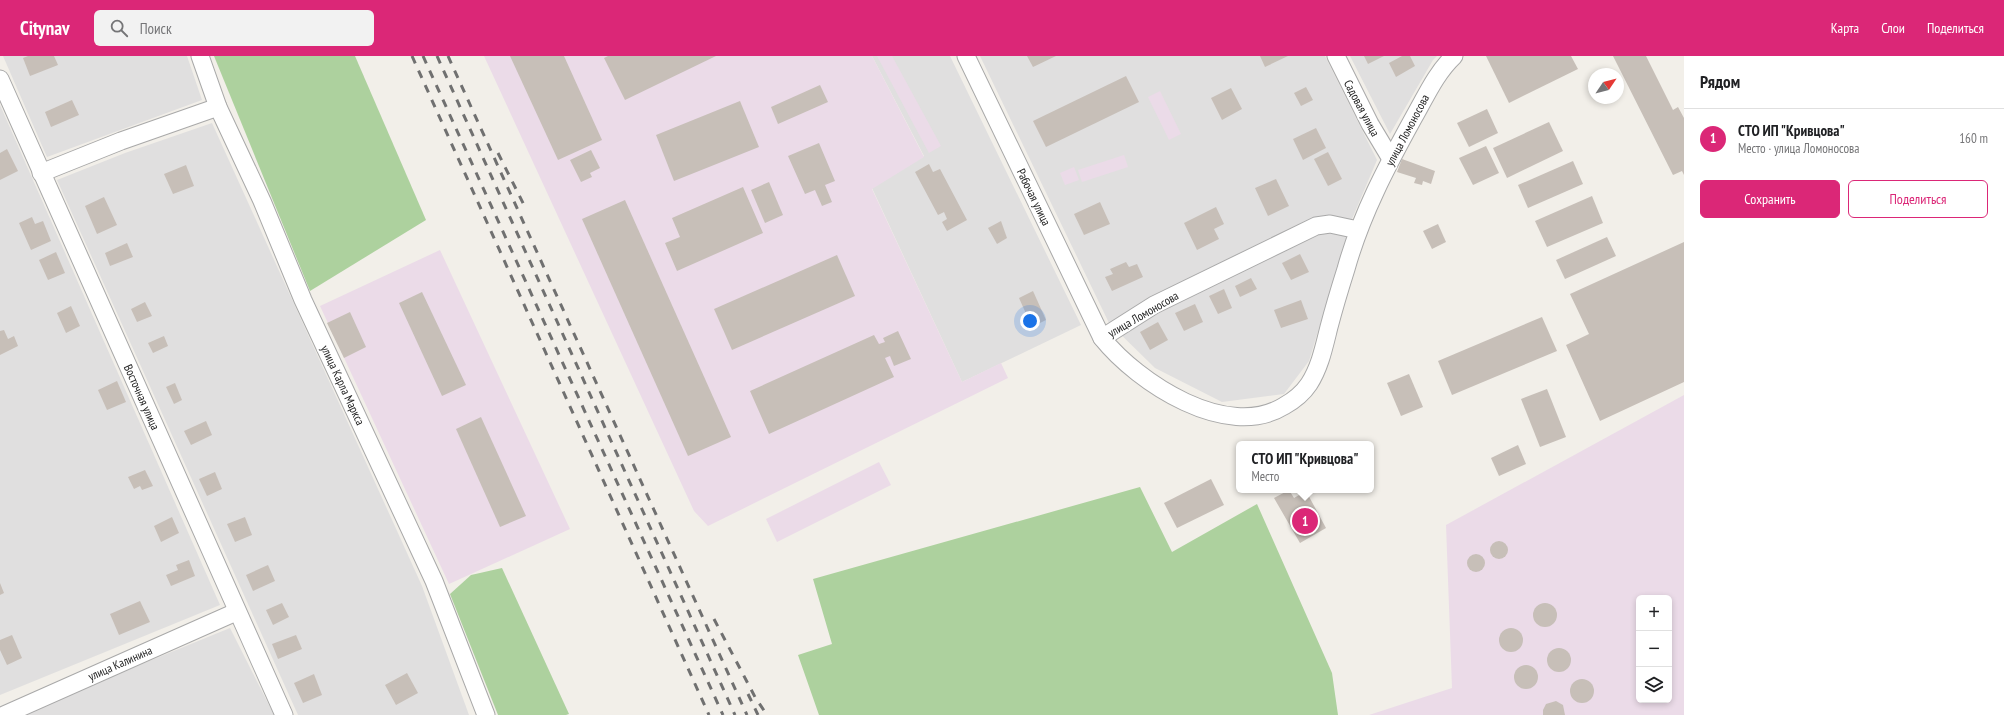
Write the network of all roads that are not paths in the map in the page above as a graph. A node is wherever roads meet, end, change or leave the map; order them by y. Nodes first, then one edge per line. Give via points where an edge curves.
1 (200, 56) edge
2 (966, 56) edge
3 (1336, 56) edge
4 (1454, 56) edge
5 (0, 79) edge
6 (218, 107) junction
7 (1391, 158) junction
8 (41, 173) junction
9 (1358, 230) junction
10 (1102, 338) junction
11 (236, 612) junction
12 (4, 715) edge
13 (284, 715) edge
14 (486, 715) edge

1 - 6 street, улица Карла Маркса
2 - 10 street, Рабочая улица
3 - 7 street, Садовая улица via 1370,124
4 - 7 street, улица Ломоносова via 1436,77
5 - 8 street, Восточная улица
6 - 8 street via 121,141
6 - 14 street, улица Карла Маркса via 262,200 303,300 434,581
7 - 9 street, улица Ломоносова
8 - 11 street, Восточная улица via 182,484
9 - 10 street, улица Ломоносова via 1330,224 1316,226 1154,306
9 - 10 street, улица Ломоносова via 1319,366 1308,386 1294,400 1274,412 1239,418 1219,415 1196,407 1148,381 1116,355
11 - 12 street, улица Калинина
11 - 13 street, Восточная улица

